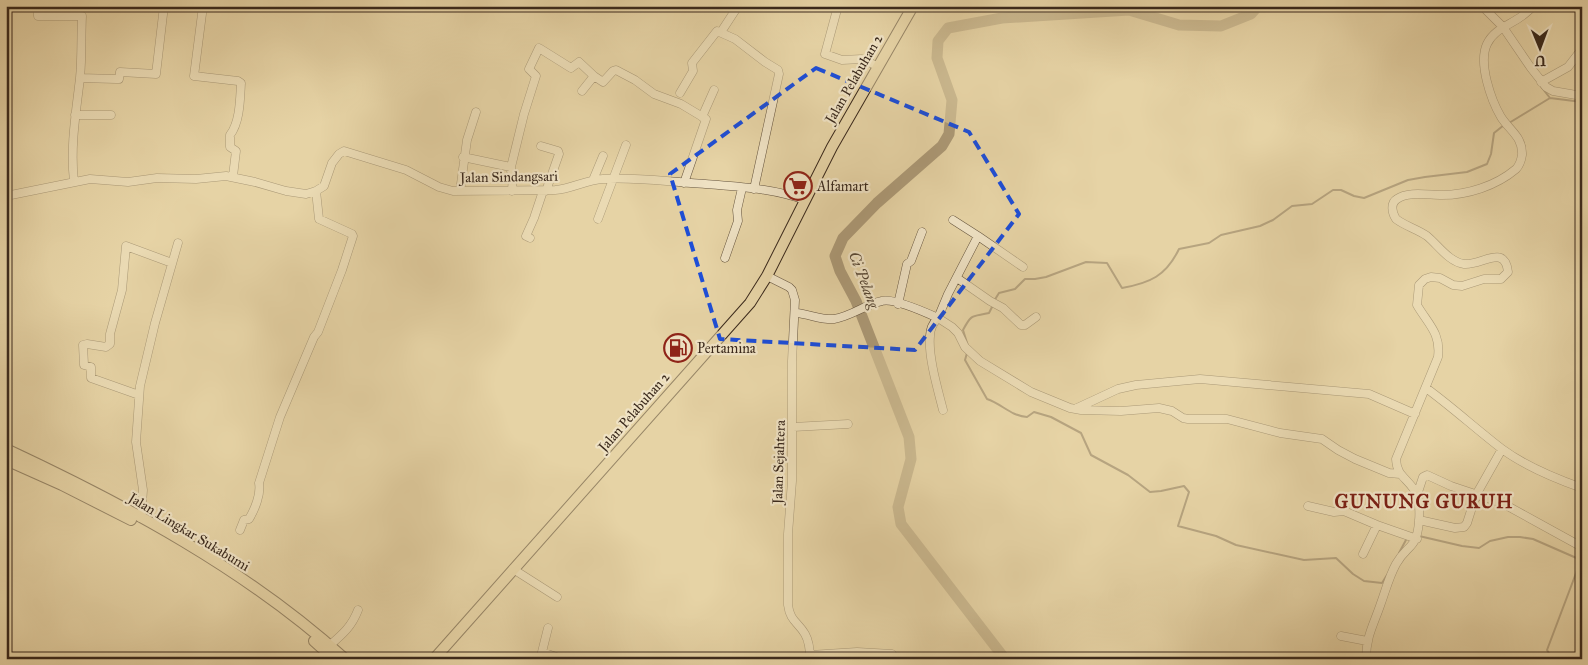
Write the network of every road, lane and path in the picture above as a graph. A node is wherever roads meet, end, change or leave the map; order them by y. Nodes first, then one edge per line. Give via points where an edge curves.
1 (38, 6) edge
2 (61, 6) edge
3 (164, 6) edge
4 (203, 6) edge
5 (738, 6) edge
6 (838, 6) edge
7 (913, 6) edge
8 (1482, 6) edge
9 (1534, 6) edge
10 (62, 16) junction
11 (1501, 28) junction
12 (721, 32) junction
13 (1582, 49) edge
14 (877, 66) junction
15 (594, 76) junction
16 (80, 78) junction
17 (1541, 82) junction
18 (714, 90) dead end
19 (582, 91) dead end
20 (680, 93) dead end
21 (1582, 96) edge
22 (476, 112) dead end
23 (75, 115) junction
24 (111, 115) dead end
25 (702, 117) junction
26 (626, 145) dead end
27 (541, 146) dead end
28 (603, 156) dead end
29 (463, 157) junction
30 (511, 167) junction
31 (233, 176) junction
32 (614, 179) junction
33 (593, 180) junction
34 (74, 182) junction
35 (684, 183) junction
36 (742, 188) junction
37 (754, 189) junction
38 (316, 191) junction
39 (460, 191) junction
40 (512, 191) junction
41 (545, 191) junction
42 (6, 196) edge
43 (805, 200) junction
44 (598, 219) dead end
45 (953, 220) dead end
46 (922, 232) dead end
47 (978, 236) junction
48 (530, 238) dead end
49 (178, 243) dead end
50 (725, 258) dead end
51 (172, 263) junction
52 (1023, 267) dead end
53 (767, 276) junction
54 (957, 278) junction
55 (898, 304) junction
56 (796, 313) junction
57 (1036, 317) dead end
58 (938, 318) junction
59 (1426, 388) junction
60 (139, 395) junction
61 (1076, 409) junction
62 (943, 410) dead end
63 (1415, 414) junction
64 (848, 424) dead end
65 (792, 428) junction
66 (6, 449) edge
67 (1502, 449) junction
68 (6, 460) edge
69 (1400, 474) junction
70 (1582, 488) edge
71 (1417, 495) junction
72 (1476, 495) junction
73 (1308, 506) dead end
74 (1419, 520) junction
75 (143, 522) junction
76 (1377, 524) junction
77 (240, 530) dead end
78 (1417, 538) junction
79 (1582, 547) edge
80 (191, 551) junction
81 (1363, 554) dead end
82 (514, 569) junction
83 (557, 597) dead end
84 (358, 610) dead end
85 (548, 628) dead end
86 (1341, 636) dead end
87 (1367, 641) junction
88 (330, 645) junction
89 (892, 654) dead end
90 (551, 657) edge
91 (810, 657) edge
92 (334, 659) edge
93 (345, 659) edge
94 (434, 659) edge
95 (562, 659) edge
96 (1366, 659) edge

1 - 10 street via 38,16
2 - 10 street
3 - 16 street via 156,74 120,72 119,79
4 - 31 street via 194,76 240,82 239,108 230,136 230,147 236,151
5 - 12 street
6 - 14 street via 825,54 842,60 862,59
7 - 14 main road, Jalan Pelabuhan 2
8 - 11 street
9 - 11 street
10 - 16 street via 82,12
11 - 17 street
11 - 59 street via 1486,46 1486,75 1501,116 1521,142 1518,168 1479,189 1404,196 1393,203 1396,219 1428,237 1458,262 1472,264 1495,257 1507,262 1508,272 1501,279 1484,279 1462,286 1431,277 1419,285 1417,304 1439,342 1438,357
12 - 20 street via 716,31 692,63 693,71
12 - 37 street via 779,72
13 - 17 street via 1568,66
14 - 43 main road, Jalan Pelabuhan 2
15 - 19 street
15 - 25 street via 603,82 616,70 654,94 681,104
15 - 30 street via 579,62 571,68 539,48 530,69 536,76 535,82
16 - 23 street
17 - 21 street via 1553,91
18 - 25 street
22 - 29 street
23 - 24 street
23 - 34 street
25 - 35 street via 706,120
26 - 32 street
27 - 41 street via 559,152
28 - 33 street
29 - 30 street
29 - 39 street
30 - 40 street
31 - 34 street
31 - 38 street via 300,193
32 - 33 street, Jalan Sindangsari
32 - 35 street, Jalan Sindangsari
32 - 44 street
33 - 41 street, Jalan Sindangsari via 567,189
34 - 42 street
35 - 36 street, Jalan Sindangsari
36 - 37 street, Jalan Sindangsari
36 - 50 street via 738,221
37 - 43 street, Jalan Sindangsari via 790,194
38 - 39 street, Jalan Sindangsari via 324,186 332,163 344,151 406,170 444,189
38 - 77 street via 319,219 353,236 318,332 280,417 253,511
39 - 40 street, Jalan Sindangsari
40 - 41 street, Jalan Sindangsari
41 - 48 street via 526,236
43 - 53 main road, Jalan Pelabuhan 2
45 - 47 street
46 - 55 street via 907,264
47 - 52 street
47 - 54 street
49 - 51 street
51 - 60 street
51 - 60 street via 126,246 122,290 110,344 106,347 83,346 84,365 91,367 91,378
53 - 56 street, Jalan Sejahtera via 792,290
53 - 82 main road, Jalan Pelabuhan 2 via 744,310
54 - 57 street via 1003,308 1020,325
54 - 58 street
55 - 56 street via 883,300 834,319
55 - 58 street
56 - 65 street, Jalan Sejahtera
58 - 61 street via 958,333 965,347 980,361 1031,392
58 - 62 street via 932,325 930,336
59 - 63 street
59 - 67 street
60 - 75 street via 136,442 143,490
61 - 63 street via 1136,384 1209,380 1369,394
61 - 69 street via 1121,411 1159,408 1188,419 1227,419 1280,433 1322,439 1355,459 1389,474
63 - 69 street via 1397,454
64 - 65 street
65 - 91 street, Jalan Sejahtera via 788,605 789,613 804,634
66 - 75 main road, Jalan Lingkar Sukabumi via 88,489
67 - 70 street via 1534,468
67 - 72 street
68 - 75 main road, Jalan Lingkar Sukabumi
69 - 71 street
71 - 72 street via 1426,474
71 - 74 street
72 - 74 street via 1467,523 1462,528
72 - 79 street via 1502,503
73 - 76 street via 1344,511
74 - 78 street
75 - 80 main road, Jalan Lingkar Sukabumi
76 - 78 street
76 - 81 street
78 - 87 street via 1398,560 1389,578
80 - 88 main road, Jalan Lingkar Sukabumi via 272,601
80 - 92 main road, Jalan Lingkar Sukabumi via 268,606
82 - 83 street
82 - 94 main road, Jalan Pelabuhan 2
84 - 88 street via 345,633
85 - 90 street via 542,652
86 - 87 street
87 - 96 street
88 - 93 main road, Jalan Lingkar Sukabumi
89 - 91 street via 857,652
90 - 95 street

